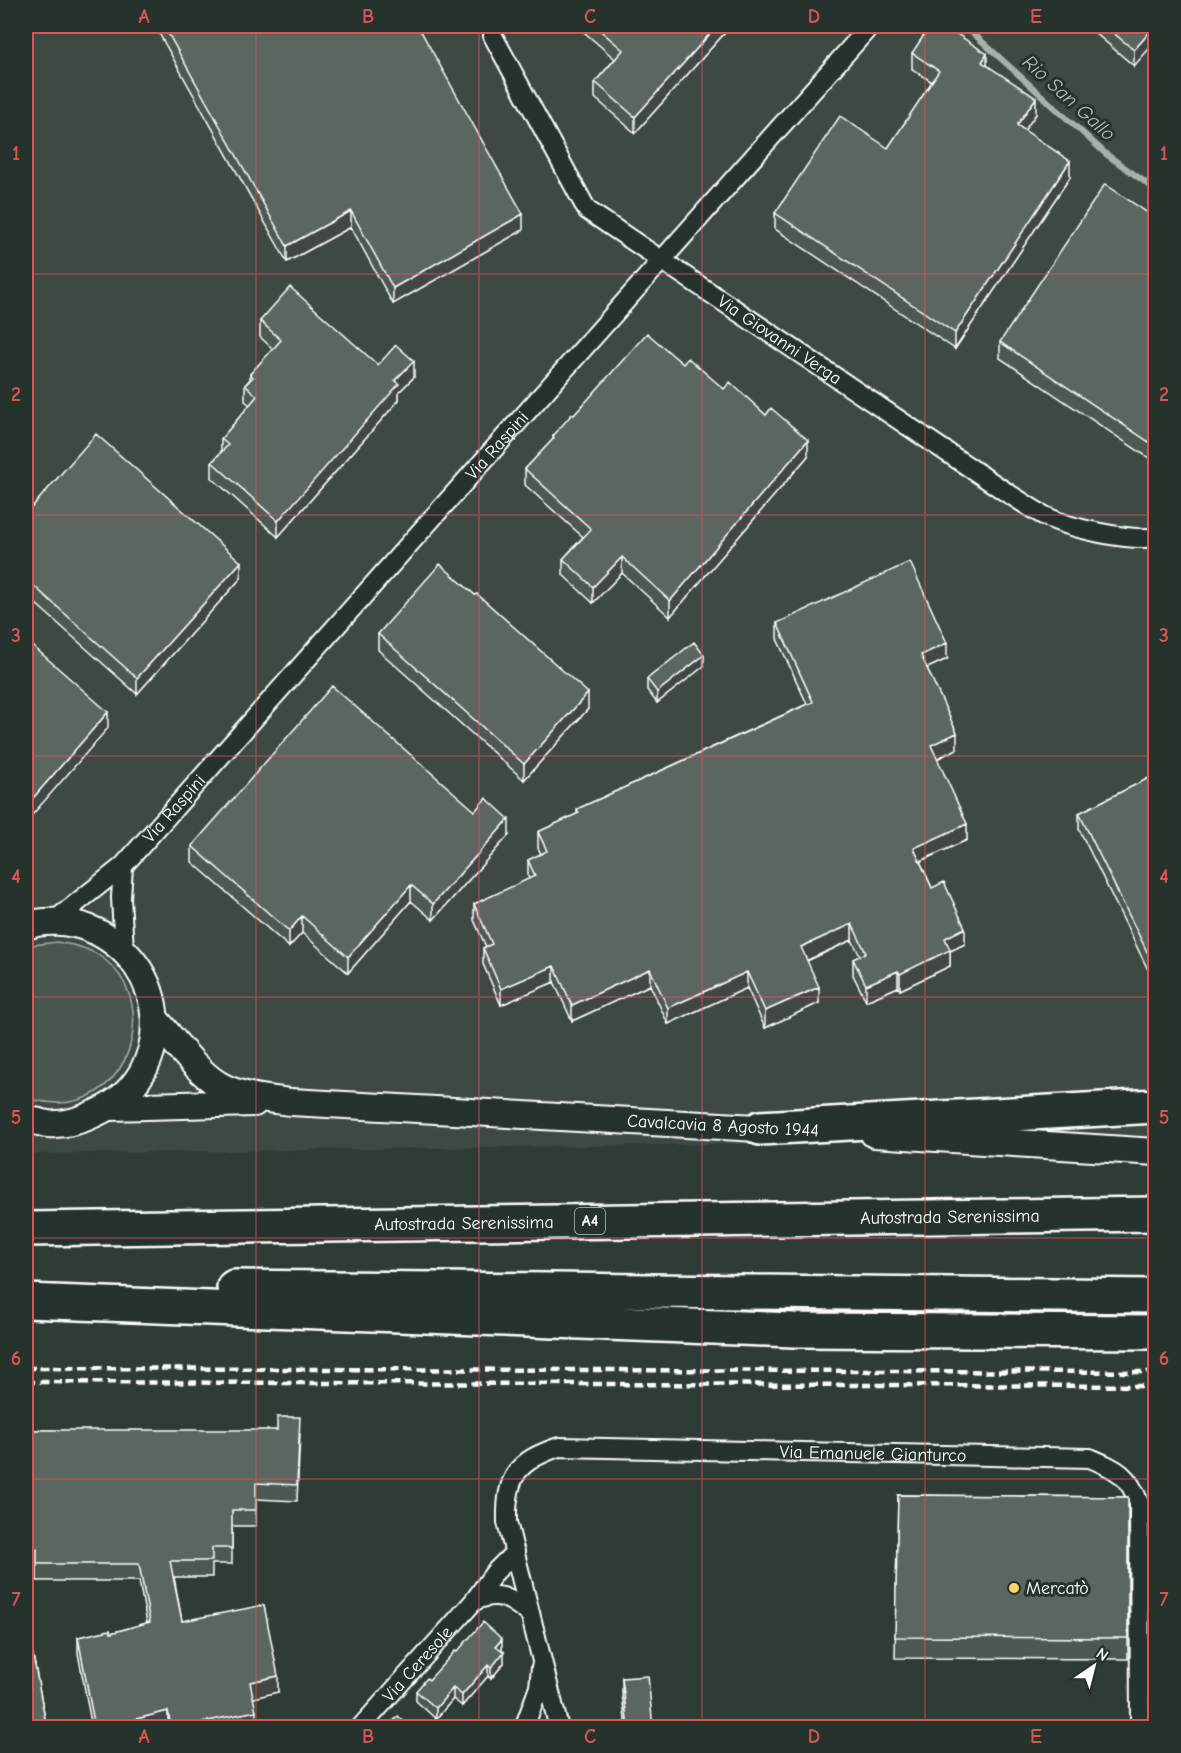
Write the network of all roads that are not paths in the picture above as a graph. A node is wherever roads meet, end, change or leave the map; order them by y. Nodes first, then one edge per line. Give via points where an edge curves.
1 (870, 26) edge
2 (493, 36) dead end
3 (661, 260) junction
4 (1155, 537) edge
5 (123, 866) junction
6 (34, 922) edge
7 (124, 950) junction
8 (155, 1019) junction
9 (291, 1102) junction
10 (1155, 1106) edge
11 (110, 1107) junction
12 (26, 1119) edge
13 (760, 1128) junction
14 (1155, 1152) edge
15 (1155, 1214) edge
16 (26, 1229) edge
17 (26, 1286) edge
18 (1155, 1296) edge
19 (26, 1301) edge
20 (1155, 1332) edge
21 (515, 1552) junction
22 (474, 1601) junction
23 (530, 1614) junction
24 (541, 1662) junction
25 (360, 1728) edge
26 (524, 1728) edge
27 (560, 1728) edge
28 (1140, 1728) edge

1 - 3 street, Via Raspini
2 - 3 street, Via Giovanni Verga via 587,210
3 - 4 street, Via Giovanni Verga via 1046,517 1086,530
3 - 5 street, Via Raspini
5 - 6 street, Via Raspini
5 - 7 street
6 - 7 main road via 80,925 104,934
7 - 8 main road via 151,993
8 - 9 main road, Cavalcavia 8 Agosto 1944 via 219,1085 253,1097
8 - 11 main road via 151,1053 135,1083
9 - 11 main road, Cavalcavia 8 Agosto 1944
9 - 13 main road, Cavalcavia 8 Agosto 1944
10 - 13 highway
11 - 12 main road via 81,1120 50,1124
13 - 14 main road, Cavalcavia 8 Agosto 1944
15 - 16 highway, Autostrada Serenissima / A4
17 - 18 highway
19 - 20 highway via 794,1330
21 - 22 street, Via Ceresole
21 - 23 street, Via Emanuele Gianturco
21 - 28 street, Via Emanuele Gianturco via 507,1522 511,1483 521,1466 538,1454 559,1447 1090,1458 1116,1469 1132,1485 1139,1503
22 - 23 street via 497,1594
22 - 25 street, Via Ceresole
23 - 24 street
24 - 26 street via 539,1687
24 - 27 street

